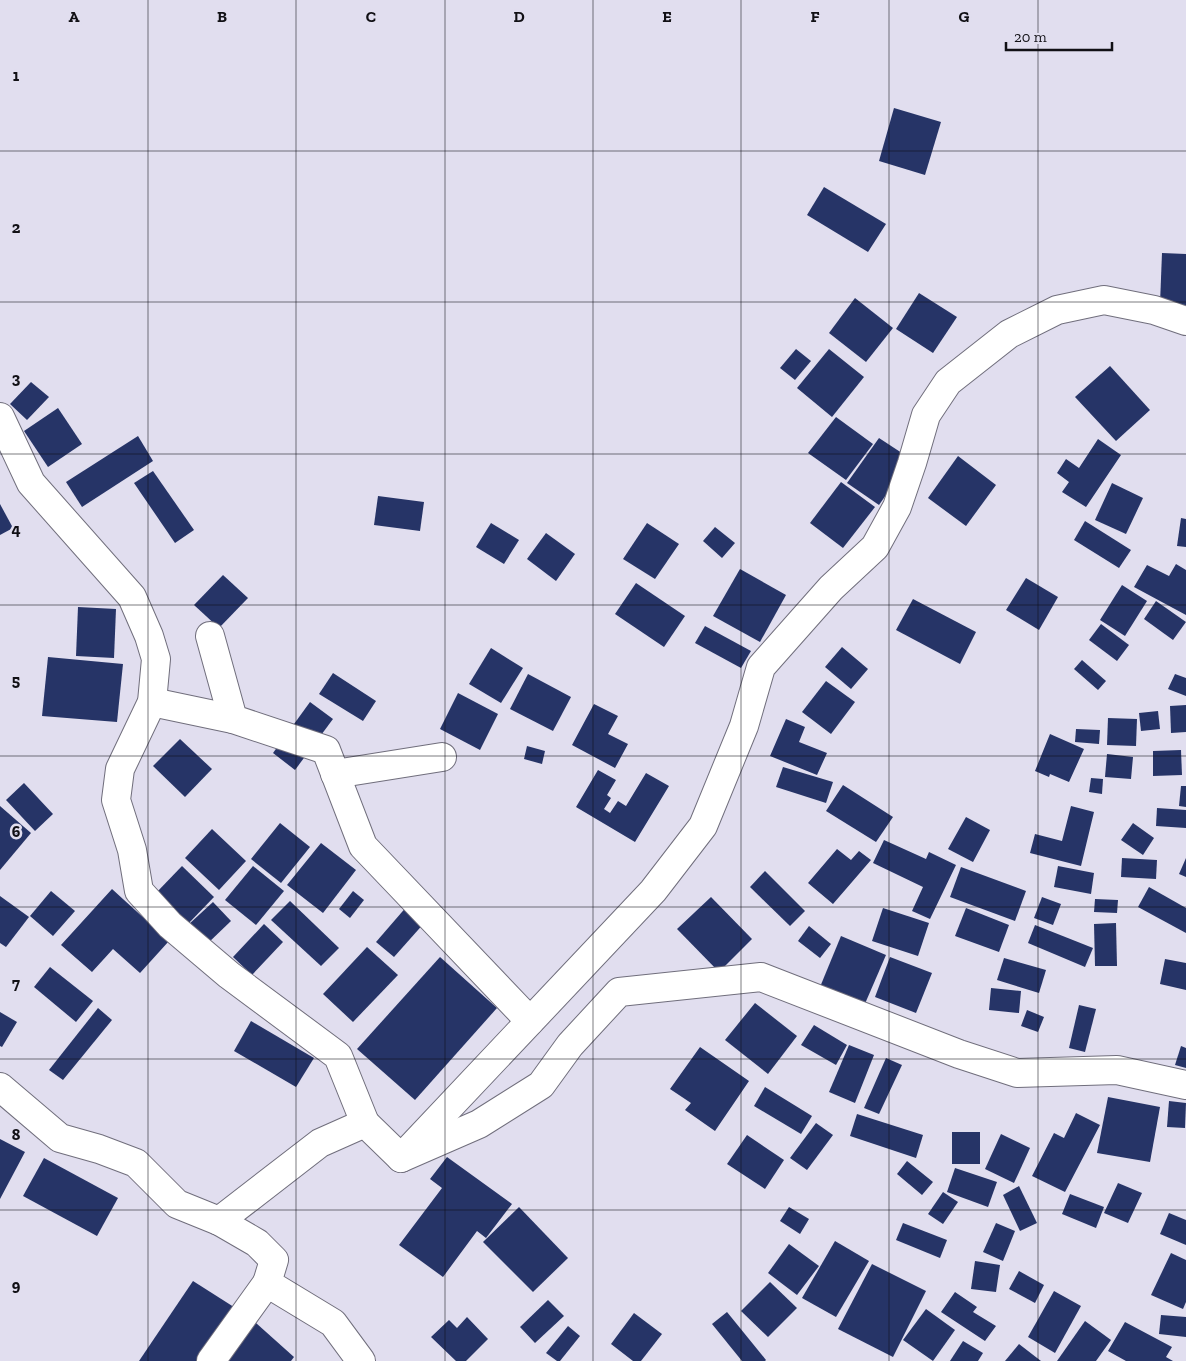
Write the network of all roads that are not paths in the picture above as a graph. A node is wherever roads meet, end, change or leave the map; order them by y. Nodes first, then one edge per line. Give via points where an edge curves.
1 (1186, 321) edge
2 (0, 417) edge
3 (210, 636) dead end
4 (152, 702) junction
5 (232, 719) junction
6 (442, 757) dead end
7 (336, 774) junction
8 (530, 1021) junction
9 (1186, 1085) edge
10 (0, 1087) edge
11 (364, 1122) junction
12 (401, 1158) junction
13 (218, 1221) junction
14 (267, 1284) junction
15 (211, 1361) edge
16 (361, 1361) edge

1 - 8 street via 1154,310 1104,300 1057,310 1009,334 948,382 926,416 897,507 875,547 831,588 761,667 744,726 703,826 653,891
2 - 4 street via 31,483 132,597 156,659
3 - 5 street
4 - 5 street
4 - 11 street via 120,769 116,800 132,850 139,891 170,925 229,975 338,1056
5 - 7 street via 326,750
6 - 7 street
7 - 8 street via 363,846
8 - 12 street
9 - 12 street via 1117,1070 1016,1073 761,977 619,992 570,1045 541,1085 478,1124
10 - 13 street via 60,1138 136,1163 177,1204
11 - 12 street
11 - 13 street via 320,1143
13 - 14 street via 257,1243 274,1260
14 - 15 street
14 - 16 street via 332,1323

